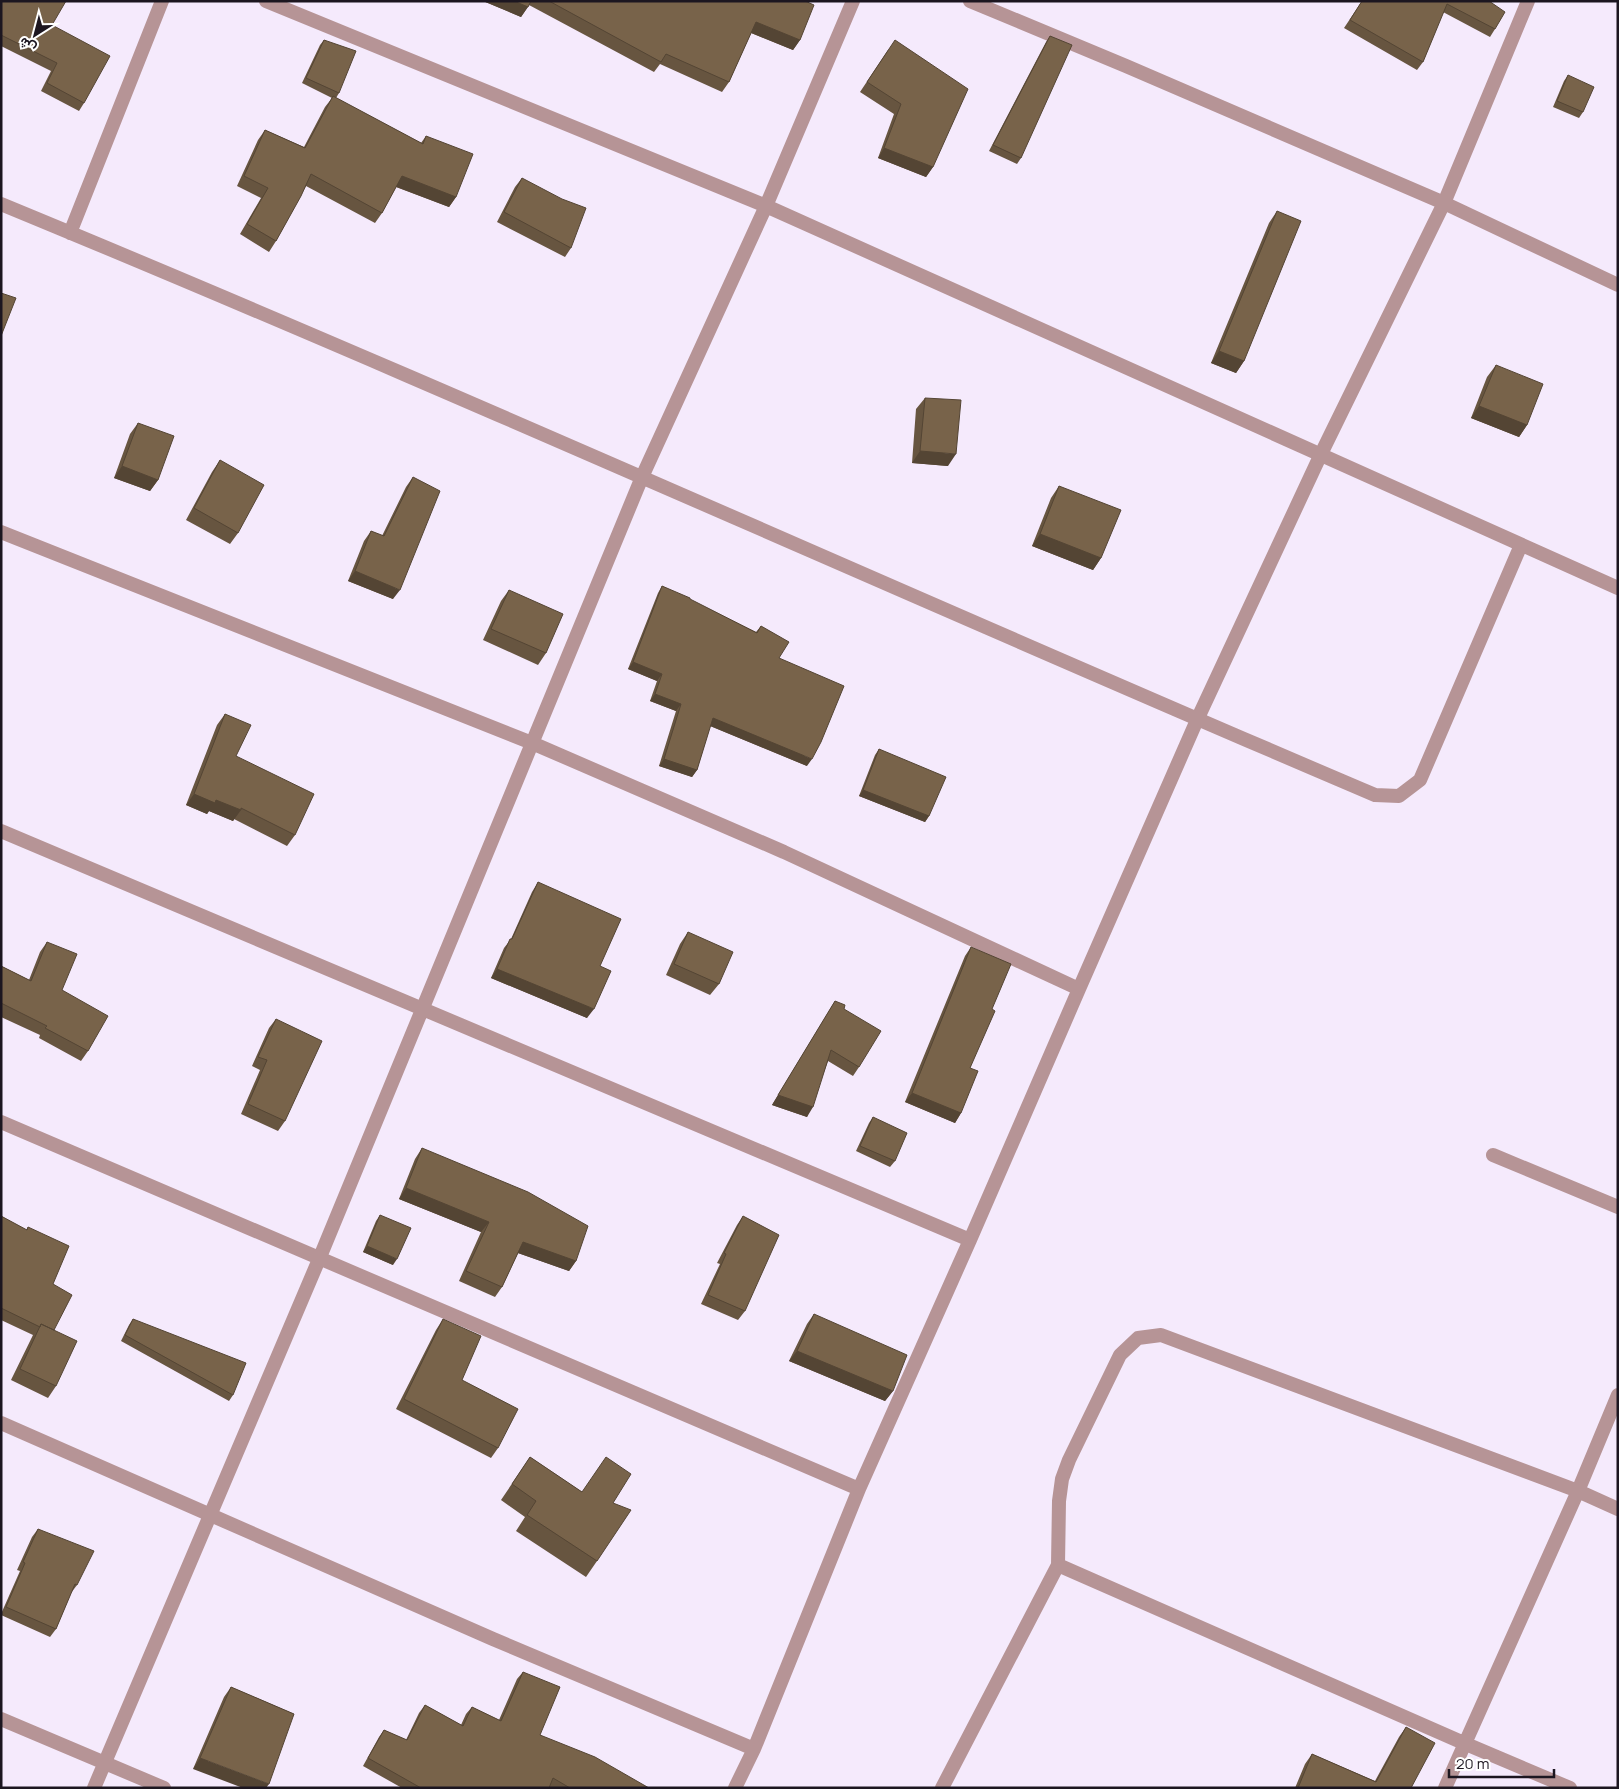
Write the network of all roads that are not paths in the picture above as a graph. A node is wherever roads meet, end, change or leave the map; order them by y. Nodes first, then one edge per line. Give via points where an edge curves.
1 (162, 1) edge
2 (266, 1) edge
3 (852, 1) edge
4 (970, 1) edge
5 (1528, 1) edge
6 (1444, 203) junction
7 (1, 204) edge
8 (766, 206) junction
9 (70, 233) junction
10 (1618, 285) edge
11 (1321, 454) junction
12 (642, 477) junction
13 (1, 532) edge
14 (1521, 545) junction
15 (1618, 588) edge
16 (1197, 720) junction
17 (532, 743) junction
18 (1, 830) edge
19 (1079, 988) junction
20 (423, 1008) junction
21 (1, 1122) edge
22 (1493, 1155) dead end
23 (1618, 1206) edge
24 (970, 1240) junction
25 (320, 1257) junction
26 (1618, 1395) edge
27 (1, 1424) edge
28 (859, 1489) junction
29 (1578, 1491) junction
30 (1618, 1509) edge
31 (212, 1515) junction
32 (1058, 1565) junction
33 (1, 1719) edge
34 (1466, 1744) junction
35 (754, 1749) junction
36 (105, 1761) junction
37 (94, 1788) edge
38 (164, 1788) edge
39 (735, 1788) edge
40 (942, 1788) edge
41 (1445, 1788) edge
42 (1570, 1788) edge

1 - 9 street
2 - 8 street
3 - 8 street
4 - 6 street
5 - 6 street
6 - 10 street
6 - 11 street
7 - 9 street
8 - 11 street
8 - 12 street
9 - 12 street
11 - 14 street
11 - 16 street
12 - 16 street
12 - 17 street
13 - 17 street
14 - 15 street
14 - 16 street via 1420,780 1399,796 1374,796
16 - 19 street
17 - 19 street via 784,852
17 - 20 street
18 - 20 street
19 - 24 street
20 - 24 street
20 - 25 street
21 - 25 street
22 - 23 street
24 - 28 street
25 - 28 street
25 - 31 street
26 - 29 street
27 - 31 street
28 - 35 street
29 - 30 street
29 - 32 street via 1160,1336 1138,1338 1120,1356 1062,1478
29 - 34 street
31 - 35 street
31 - 36 street
32 - 34 street
32 - 40 street
33 - 36 street
34 - 41 street
34 - 42 street
35 - 39 street
36 - 37 street
36 - 38 street

